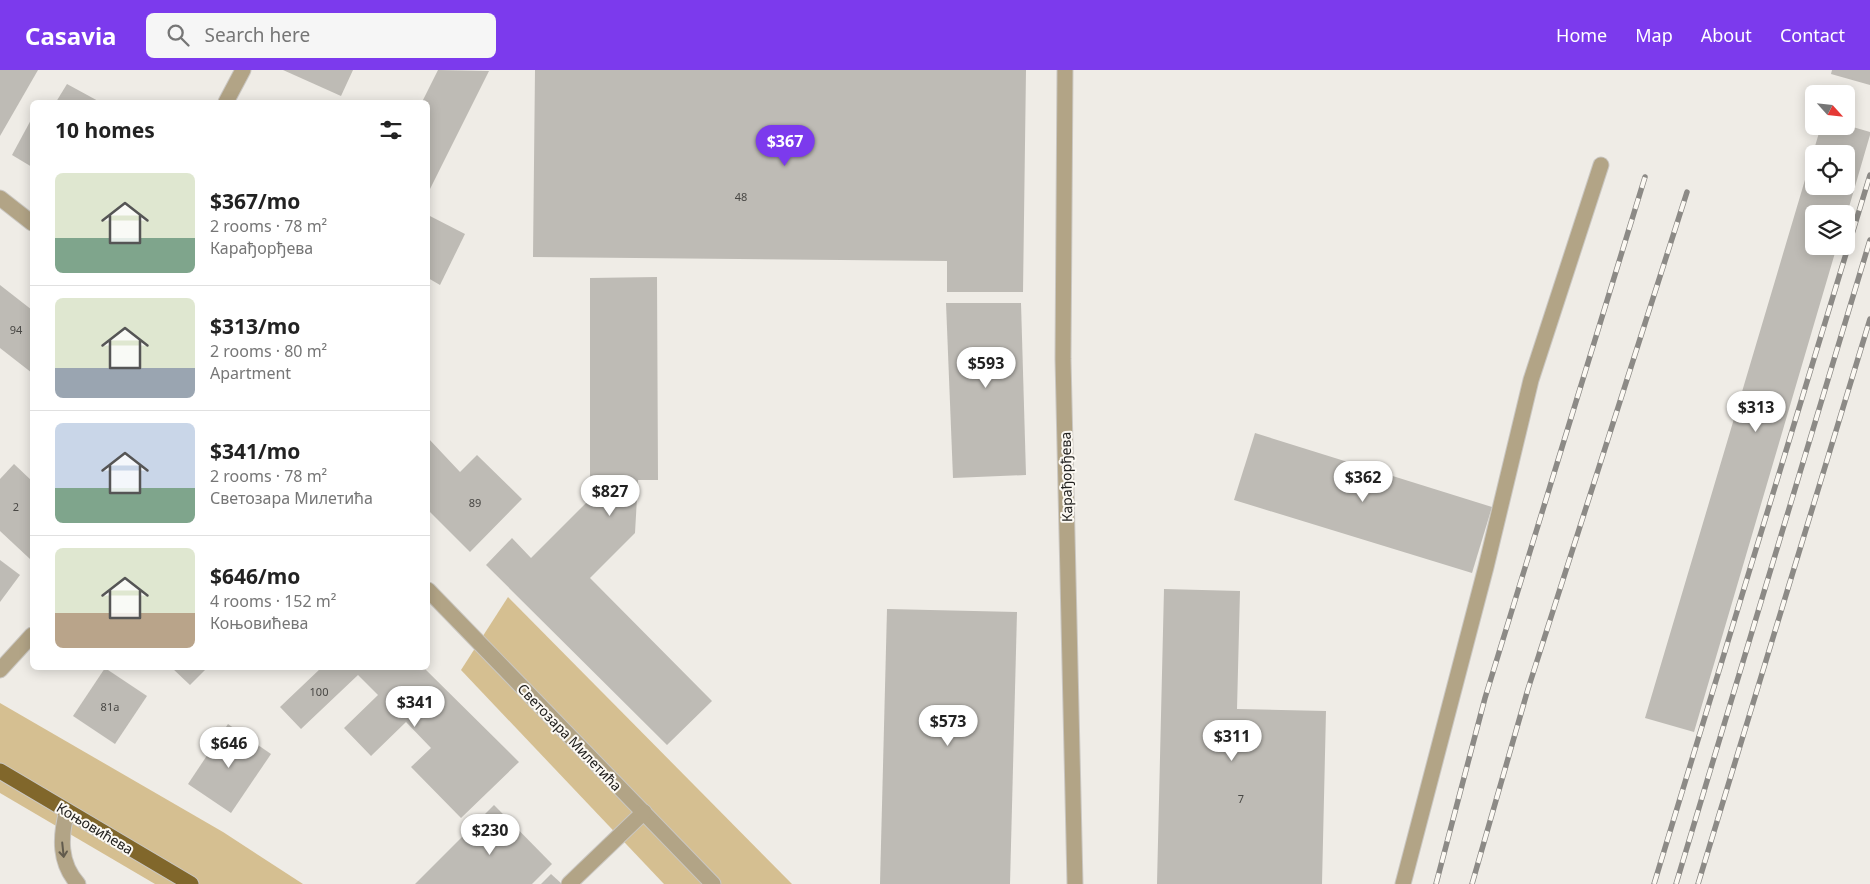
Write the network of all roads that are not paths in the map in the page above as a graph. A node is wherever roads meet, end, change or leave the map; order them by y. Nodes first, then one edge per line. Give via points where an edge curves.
1 (243, 70) edge
2 (1065, 70) edge
3 (227, 100) edge
4 (1601, 165) dead end
5 (0, 198) edge
6 (30, 221) edge
7 (430, 592) edge
8 (30, 637) edge
9 (0, 670) edge
10 (0, 771) edge
11 (67, 812) junction
12 (644, 812) junction
13 (78, 884) edge
14 (191, 884) edge
15 (569, 884) edge
16 (713, 884) edge
17 (1075, 884) edge
18 (1403, 884) edge

1 - 3 street
2 - 17 street, Карађорђева via 1063,359
4 - 18 street via 1531,380
5 - 6 street
7 - 12 street, Светозара Милетића
8 - 9 street
10 - 11 main road, Коњовићева
11 -> 13 street via 62,828 62,851 68,873
11 - 14 main road, Коњовићева
12 - 15 street
12 - 16 street, Светозара Милетића

